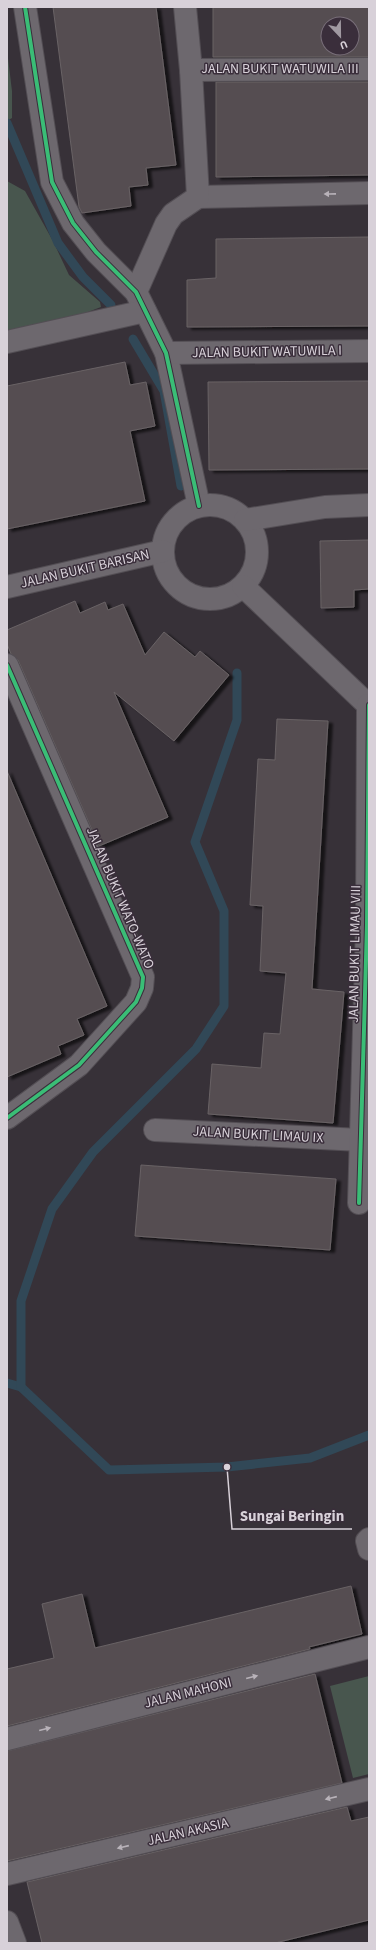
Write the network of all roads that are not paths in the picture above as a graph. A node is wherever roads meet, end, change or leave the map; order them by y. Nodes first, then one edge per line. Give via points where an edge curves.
1 (25, 7) edge
2 (185, 7) edge
3 (369, 69) edge
4 (191, 70) junction
5 (369, 193) edge
6 (198, 197) junction
7 (136, 292) junction
8 (145, 311) junction
9 (7, 342) edge
10 (369, 351) edge
11 (166, 353) junction
12 (369, 505) edge
13 (200, 506) junction
14 (246, 520) junction
15 (163, 551) junction
16 (243, 586) junction
17 (7, 587) edge
18 (7, 665) edge
19 (369, 705) edge
20 (368, 925) edge
21 (7, 1118) edge
22 (155, 1130) dead end
23 (361, 1140) junction
24 (359, 1203) dead end
25 (369, 1647) edge
26 (7, 1739) edge
27 (369, 1789) edge
28 (7, 1874) edge
29 (7, 1922) edge
30 (15, 1943) edge

1 - 7 street via 52,182 73,223 96,252
2 - 4 street
3 - 4 street, JALAN BUKIT WATUWILA III
4 - 6 street
5 -> 6 street
6 - 7 street via 173,214 166,224
7 - 8 street
8 - 9 street
8 - 11 street
10 - 11 street, JALAN BUKIT WATUWILA I
11 - 13 street
12 - 14 street via 324,507
13 - 14 street via 222,506 233,510
13 - 15 street via 185,511 173,522 165,536
14 - 16 street via 255,536 257,553 253,571
15 - 16 street via 166,570 176,585 191,595 209,599 227,596
15 - 17 street, JALAN BUKIT BARISAN
16 - 19 street
18 - 21 street, JALAN BUKIT WATO-WATO via 143,977 142,988 136,1002 79,1065
19 - 20 street, JALAN BUKIT LIMAU VIII
20 - 23 street, JALAN BUKIT LIMAU VIII
22 - 23 street, JALAN BUKIT LIMAU IX
23 - 24 street, JALAN BUKIT LIMAU VIII
26 -> 25 street, JALAN MAHONI
27 -> 28 street, JALAN AKASIA
29 - 30 street

